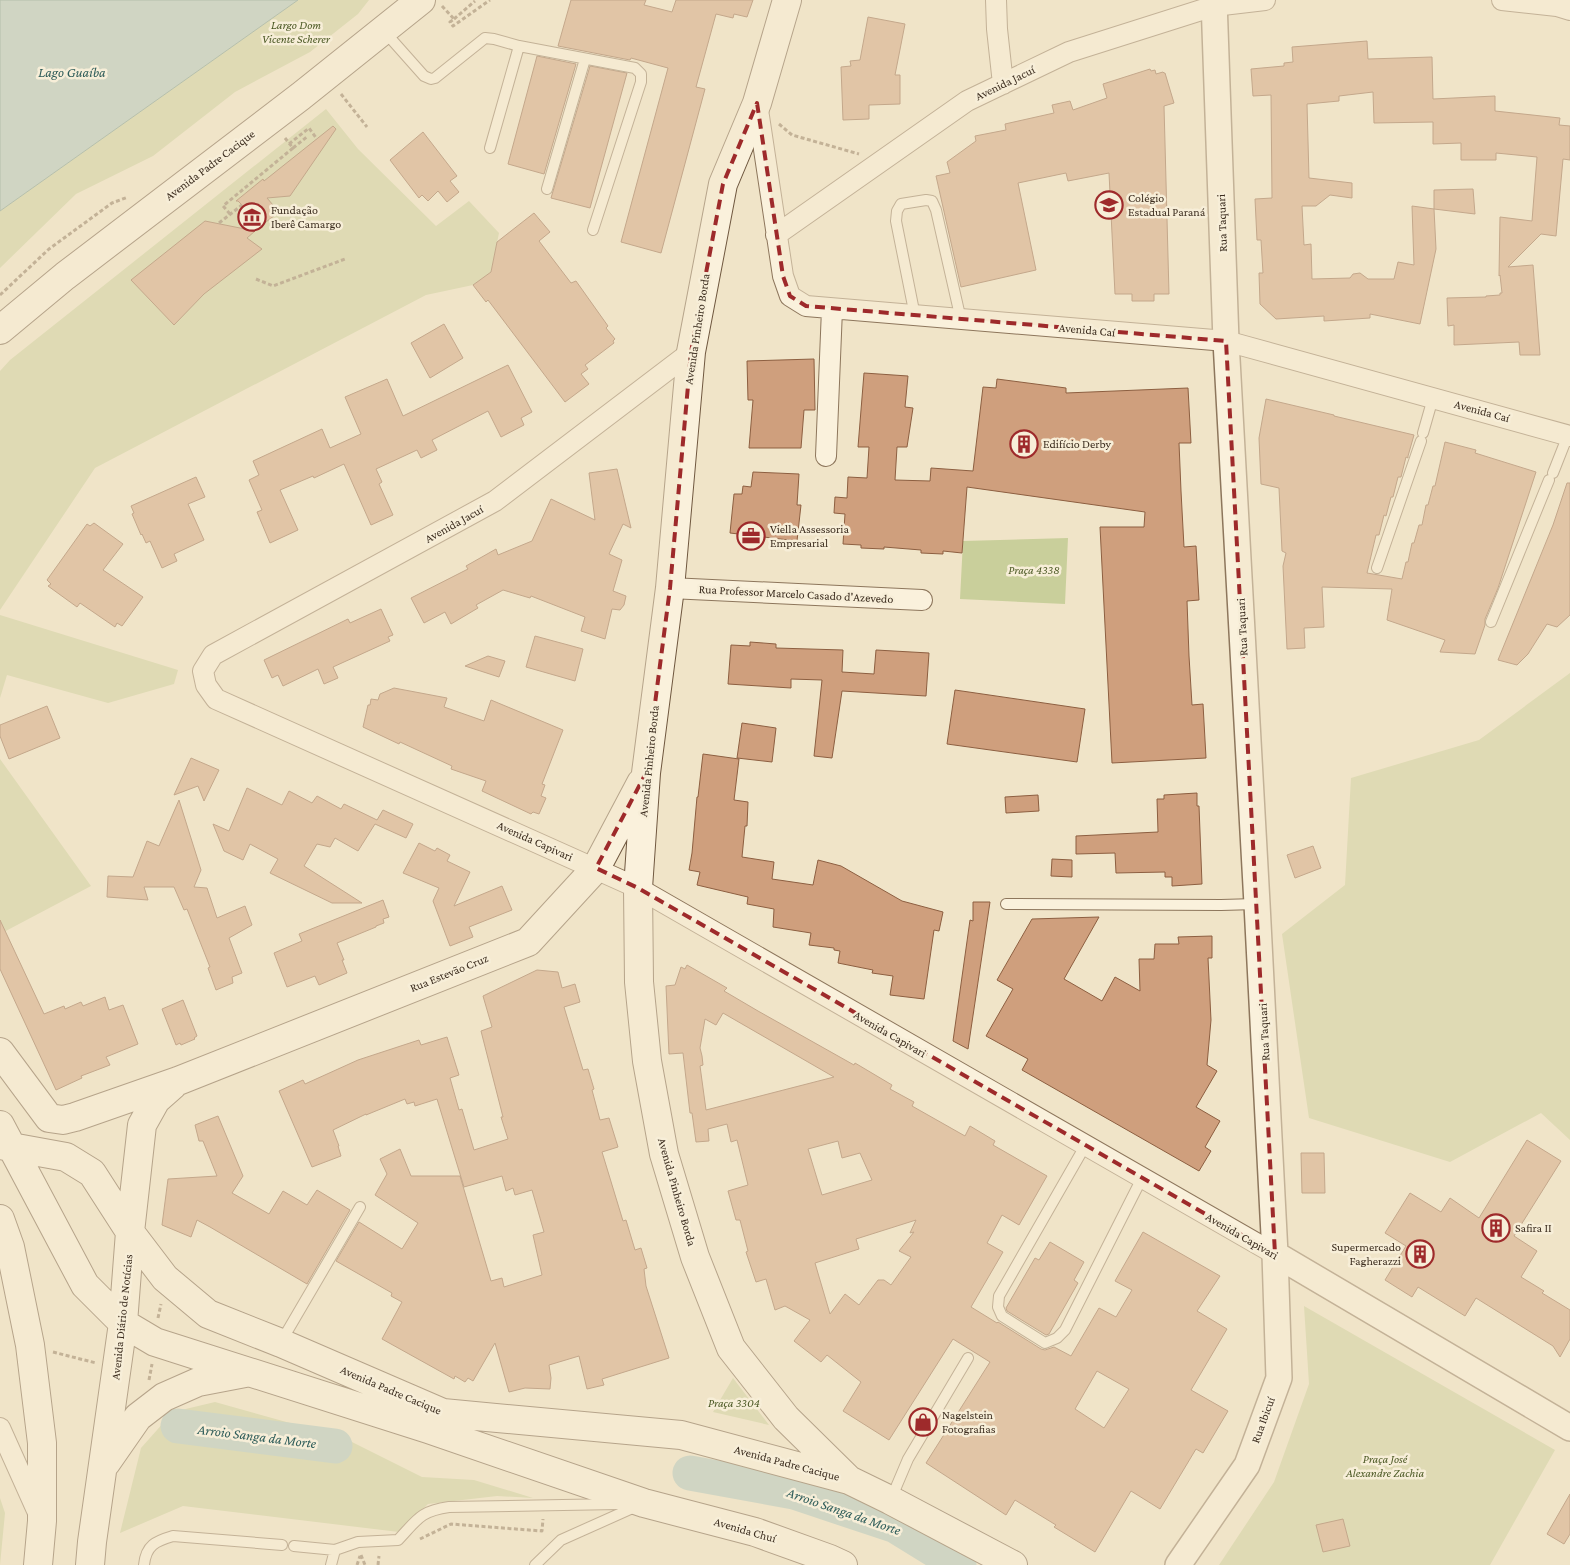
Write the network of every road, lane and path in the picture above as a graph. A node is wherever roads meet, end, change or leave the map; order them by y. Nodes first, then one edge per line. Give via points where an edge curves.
1 (421, 0) edge
2 (437, 0) edge
3 (490, 0) edge
4 (787, 0) edge
5 (996, 0) edge
6 (1265, 0) edge
7 (1502, 0) edge
8 (476, 1) dead end
9 (1214, 3) edge
10 (1570, 10) edge
11 (454, 19) junction
12 (384, 31) junction
13 (519, 46) junction
14 (585, 59) junction
15 (326, 75) junction
16 (1003, 84) junction
17 (757, 103) junction
18 (270, 120) junction
19 (367, 127) dead end
20 (308, 136) dead end
21 (317, 138) dead end
22 (289, 144) junction
23 (293, 148) junction
24 (490, 148) dead end
25 (882, 160) junction
26 (546, 189) dead end
27 (242, 205) dead end
28 (230, 214) junction
29 (219, 223) dead end
30 (593, 230) dead end
31 (776, 235) junction
32 (345, 259) dead end
33 (256, 278) dead end
34 (832, 309) junction
35 (915, 316) junction
36 (961, 320) junction
37 (0, 330) edge
38 (1226, 341) junction
39 (691, 352) junction
40 (1433, 398) junction
41 (1569, 436) edge
42 (826, 456) dead end
43 (1377, 568) dead end
44 (670, 588) junction
45 (922, 600) dead end
46 (1491, 622) dead end
47 (203, 671) joint
48 (646, 773) junction
49 (596, 868) junction
50 (638, 888) junction
51 (1006, 904) dead end
52 (1257, 904) junction
53 (0, 1052) edge
54 (178, 1081) junction
55 (4, 1139) edge
56 (1085, 1146) junction
57 (1142, 1178) junction
58 (360, 1207) dead end
59 (0, 1219) edge
60 (130, 1232) junction
61 (1275, 1254) junction
62 (123, 1322) junction
63 (281, 1343) junction
64 (30, 1345) junction
65 (968, 1358) dead end
66 (117, 1368) junction
67 (248, 1372) junction
68 (149, 1380) dead end
69 (0, 1428) edge
70 (1570, 1428) edge
71 (103, 1469) junction
72 (849, 1480) junction
73 (890, 1500) junction
74 (644, 1503) junction
75 (543, 1506) junction
76 (42, 1521) junction
77 (412, 1543) dead end
78 (282, 1545) dead end
79 (294, 1546) dead end
80 (335, 1550) junction
81 (388, 1554) dead end
82 (361, 1555) junction
83 (379, 1556) junction
84 (38, 1565) edge
85 (90, 1565) edge
86 (144, 1565) edge
87 (331, 1565) edge
88 (357, 1565) edge
89 (365, 1565) edge
90 (378, 1565) edge
91 (535, 1565) edge
92 (843, 1565) edge
93 (1013, 1565) edge
94 (1178, 1565) edge

1 - 12 main road, Avenida Padre Cacique
2 - 11 path
3 - 11 path via 453,26 450,22
4 - 17 main road, Avenida Pinheiro Borda
5 - 16 street
6 - 9 street, Avenida Jacuí
7 - 10 street
8 - 11 path
9 - 16 street, Avenida Jacuí via 1069,52
9 - 38 street, Rua Taquari
12 - 13 lane via 424,76 431,78 485,38
12 - 15 main road, Avenida Padre Cacique
13 - 14 lane
13 - 24 lane
14 - 26 lane
14 - 30 lane via 635,68 641,74
15 - 18 main road, Avenida Padre Cacique
15 - 19 path
16 - 25 street, Avenida Jacuí via 967,101
17 - 25 path via 792,135
17 - 31 street, Avenida Caí
17 - 39 main road, Avenida Pinheiro Borda via 723,184
18 - 22 path
18 - 37 main road, Avenida Padre Cacique via 65,276
20 - 23 path
21 - 22 path via 309,128
22 - 23 path
23 - 28 path via 223,206
25 - 31 street, Avenida Jacuí
27 - 28 path
28 - 29 path
31 - 34 street, Avenida Caí via 790,296 806,306
32 - 33 path via 273,286
34 - 35 street, Avenida Caí
34 - 42 street
35 - 36 street, Avenida Caí
35 - 36 lane via 896,221 901,204 926,200 932,201 936,210
36 - 38 street, Avenida Caí
38 - 40 street, Avenida Caí
38 - 52 street, Rua Taquari
39 - 44 main road, Avenida Pinheiro Borda
39 - 47 street, Avenida Jacuí via 495,501 213,655
40 - 41 street, Avenida Caí
40 - 43 lane
41 - 46 lane
44 - 45 street, Rua Professor Marcelo Casado d'Azevedo
44 - 48 main road, Avenida Pinheiro Borda
47 - 49 street, Avenida Capivari via 206,685 216,699
48 - 49 main road, Rua Estevão Cruz
48 - 50 main road, Avenida Pinheiro Borda
49 - 50 street, Avenida Capivari
49 - 54 main road, Rua Estevão Cruz via 528,942
50 - 56 street, Avenida Capivari
50 - 72 main road, Avenida Pinheiro Borda via 639,982 647,1061 664,1154 695,1257 731,1348 786,1418
51 - 52 lane
52 - 61 street, Rua Taquari
53 - 54 main road, Rua Estevão Cruz via 49,1118 75,1118
54 - 60 main road, Avenida Diário de Notícias via 156,1100 142,1125
55 - 60 main road, Avenida Padre Cacique via 66,1157 92,1172
55 - 62 main road, Avenida Padre Cacique via 85,1285
56 - 57 street, Avenida Capivari
56 - 57 lane via 999,1296 998,1307 1002,1316 1045,1342 1057,1338 1065,1330
57 - 61 street, Avenida Capivari
58 - 63 lane
59 - 64 main road via 10,1247
60 - 62 main road, Avenida Diário de Notícias
60 - 63 main road, Avenida Padre Cacique via 165,1278 208,1314
61 - 70 street, Avenida Capivari
61 - 94 street, Rua Ibicuí via 1278,1378 1247,1465
62 - 66 main road, Avenida Diário de Notícias
62 - 67 main road, Avenida Padre Cacique via 155,1342
63 - 72 main road, Avenida Padre Cacique via 443,1413 681,1434
64 - 66 path
64 - 76 main road via 42,1443
65 - 73 lane via 908,1459
66 - 68 path
66 - 71 main road, Avenida Diário de Notícias
67 - 71 main road via 198,1382 164,1396 138,1417
67 - 74 main road, Avenida Padre Cacique
69 - 76 street
71 - 85 main road, Avenida Diário de Notícias
72 - 73 main road
73 - 93 main road
74 - 75 lane
74 - 91 lane via 561,1540
74 - 92 main road, Avenida Chuí via 754,1532
75 - 77 path via 542,1531 451,1524
75 - 80 lane via 434,1509 420,1517 398,1540 358,1542
76 - 84 main road
78 - 86 lane via 173,1536 156,1541 145,1556
79 - 80 lane
80 - 87 lane
81 - 83 path
82 - 83 path
82 - 88 path
82 - 89 path
83 - 90 path

